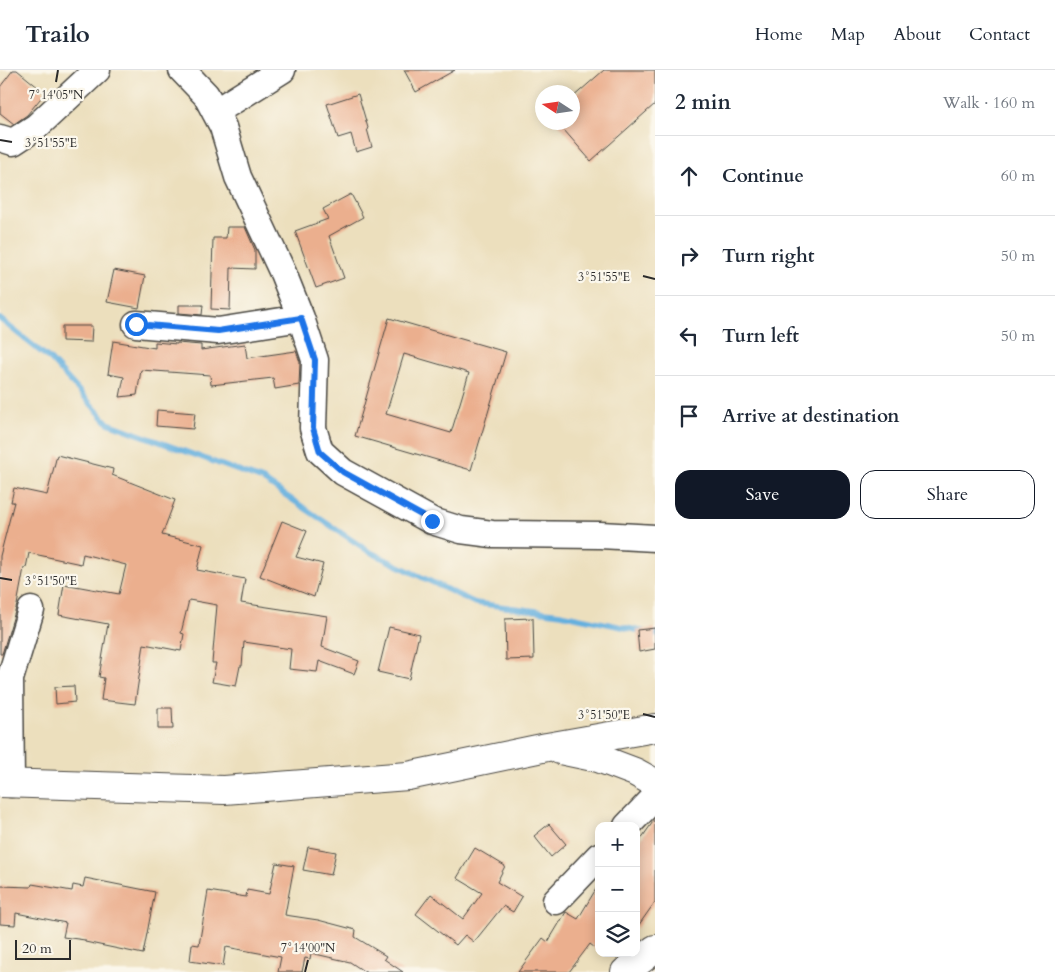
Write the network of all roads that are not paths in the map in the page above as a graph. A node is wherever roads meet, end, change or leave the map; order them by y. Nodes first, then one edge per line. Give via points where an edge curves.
1 (97, 70) edge
2 (182, 70) edge
3 (282, 70) edge
4 (215, 112) junction
5 (0, 138) edge
6 (301, 318) junction
7 (136, 324) dead end
8 (655, 538) edge
9 (31, 610) dead end
10 (655, 728) edge
11 (547, 747) junction
12 (655, 783) edge
13 (6, 784) edge
14 (655, 797) edge
15 (632, 822) edge
16 (595, 860) edge
17 (556, 901) dead end
18 (653, 955) edge
19 (625, 972) edge

1 - 5 street via 36,127 13,142
2 - 4 street via 206,95
3 - 4 street
4 - 6 street via 223,127 238,177
6 - 7 street via 218,331
6 - 8 street via 315,360 313,428 320,452 343,472 432,521 461,530 492,534
9 - 13 street via 10,680
10 - 11 main road
11 - 12 main road via 598,758
11 - 13 main road via 408,776 233,789
14 - 15 street
16 - 17 street
18 - 19 main road

